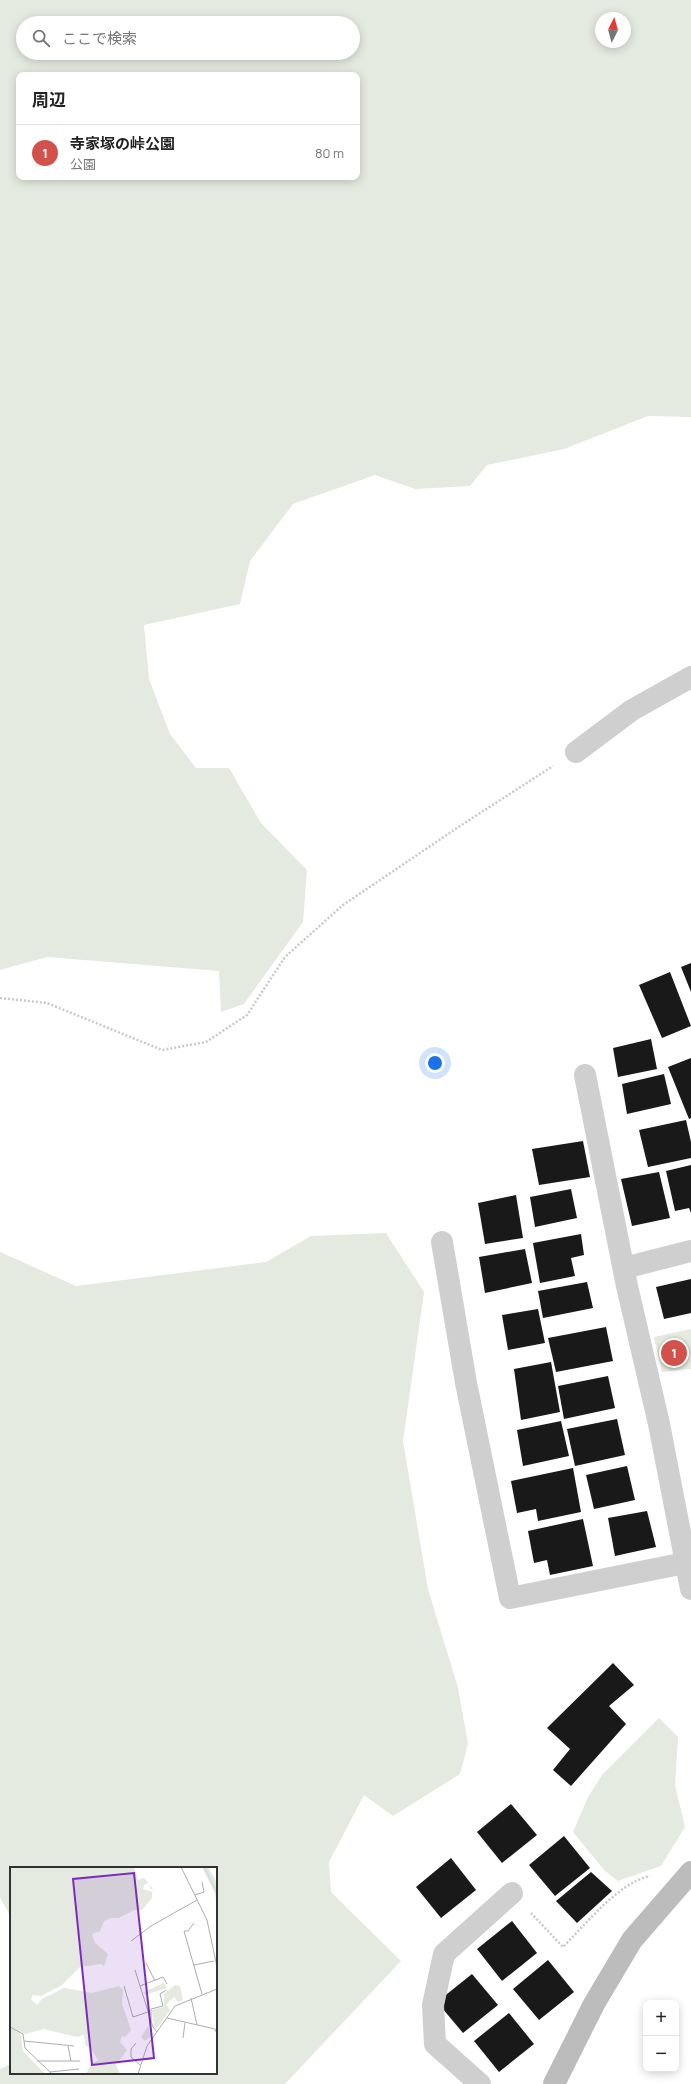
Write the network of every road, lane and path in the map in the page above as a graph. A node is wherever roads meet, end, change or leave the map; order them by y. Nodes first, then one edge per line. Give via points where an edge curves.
1 (691, 677) edge
2 (576, 752) joint
3 (0, 998) edge
4 (585, 1075) dead end
5 (442, 1242) dead end
6 (691, 1251) edge
7 (624, 1268) junction
8 (685, 1563) junction
9 (691, 1589) edge
10 (691, 1872) edge
11 (657, 1874) dead end
12 (512, 1893) joint
13 (480, 2084) edge
14 (554, 2084) edge

1 - 2 street via 632,710
2 - 3 path via 342,904 285,957 247,1015 206,1042 162,1050 46,1003
4 - 7 street
5 - 8 street via 466,1383 510,1598
6 - 7 street
7 - 8 street via 659,1424
8 - 9 street
10 - 14 street via 632,1940 594,2004
11 - 12 path via 639,1878 617,1894 563,1947
12 - 13 street via 444,1954 433,2005 435,2044

